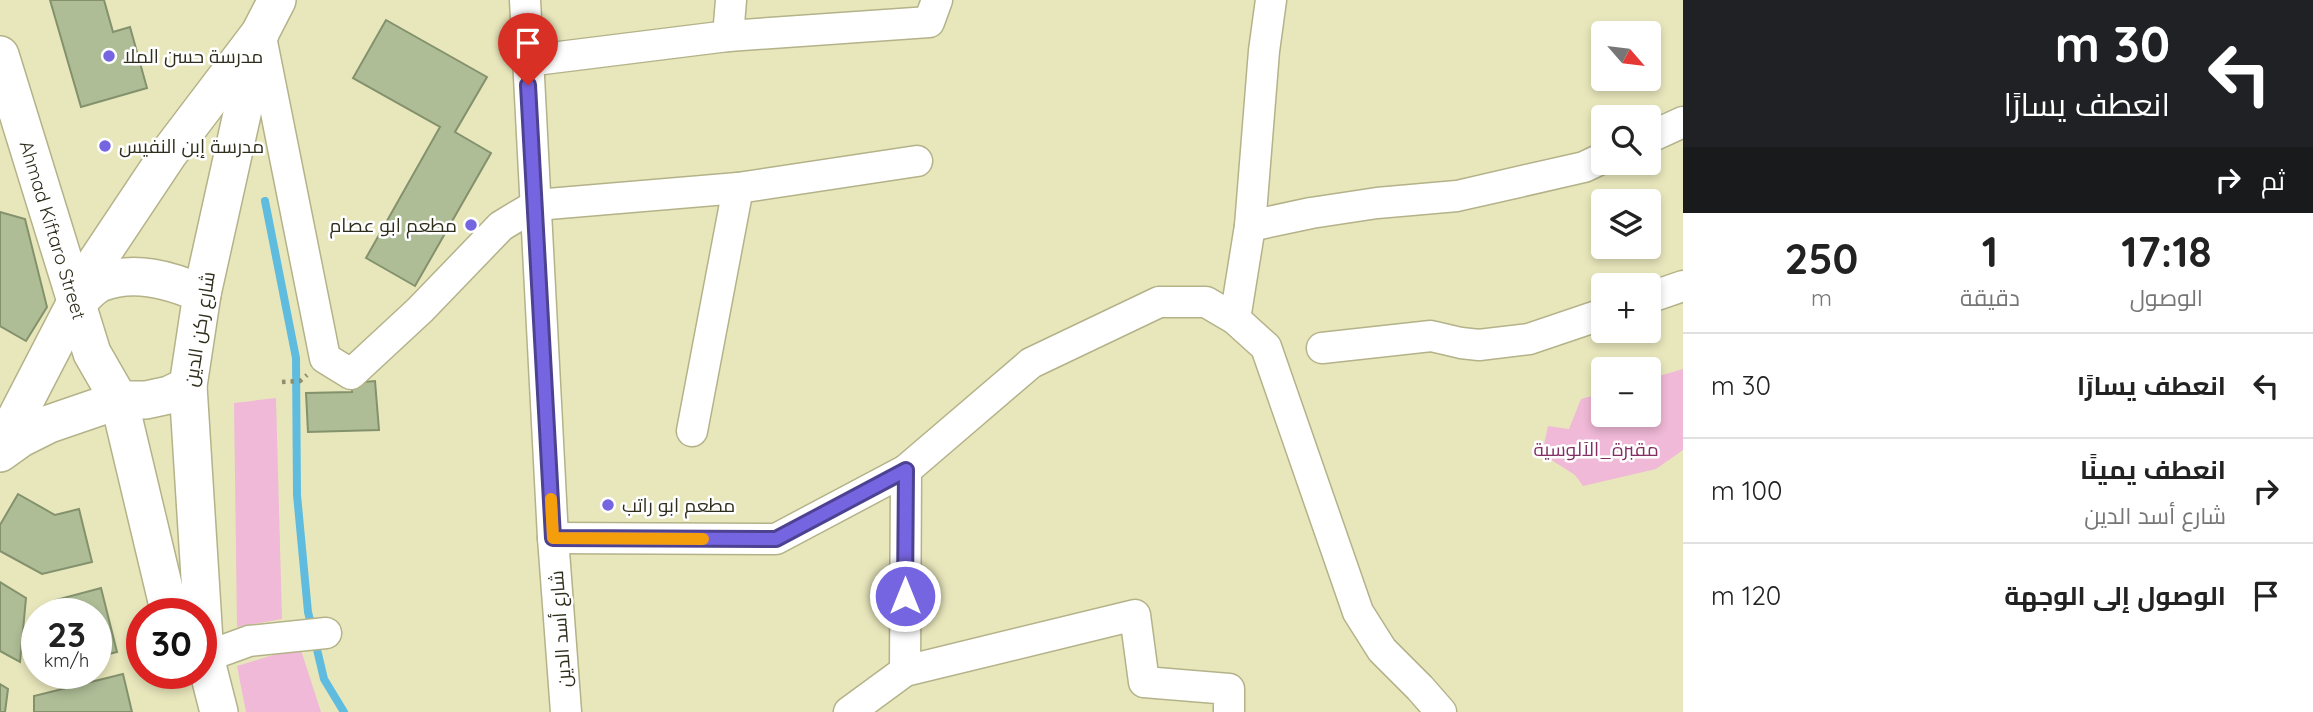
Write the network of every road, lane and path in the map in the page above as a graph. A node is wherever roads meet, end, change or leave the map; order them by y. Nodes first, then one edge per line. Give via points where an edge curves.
1 (277, 0) edge
2 (525, 0) edge
3 (731, 0) edge
4 (937, 0) edge
5 (1271, 0) edge
6 (260, 33) junction
7 (728, 36) junction
8 (0, 55) edge
9 (527, 61) junction
10 (1683, 122) edge
11 (1661, 132) edge
12 (917, 161) dead end
13 (1591, 164) edge
14 (738, 188) junction
15 (536, 205) junction
16 (1250, 226) junction
17 (1683, 286) edge
18 (202, 294) junction
19 (1661, 294) edge
20 (75, 304) junction
21 (1591, 318) edge
22 (1235, 319) junction
23 (1322, 348) dead end
24 (188, 386) junction
25 (119, 400) junction
26 (692, 432) dead end
27 (0, 451) edge
28 (906, 470) junction
29 (553, 538) junction
30 (166, 598) edge
31 (193, 598) edge
32 (326, 633) dead end
33 (217, 655) edge
34 (905, 671) junction
35 (193, 689) edge
36 (207, 689) edge
37 (193, 712) edge
38 (219, 712) edge
39 (566, 712) edge
40 (849, 712) edge
41 (1229, 712) edge
42 (1441, 712) edge

1 - 6 main road
2 - 9 street, شارع أسد الدين
3 - 7 street
4 - 7 street via 929,22
5 - 16 street
6 - 15 street via 325,358 351,374 500,226
6 - 18 main road, شارع ركن الدين
6 - 20 main road via 169,153 87,276
7 - 9 street
8 - 20 main road, Ahmad Kiftaro Street
9 - 15 street, شارع أسد الدين
10 - 11 street
12 - 14 street
13 - 16 street via 1457,196 1377,203
14 - 15 street
14 - 26 street
15 - 29 street, شارع أسد الدين
16 - 22 street
17 - 19 street
18 - 20 main road via 177,283 125,278 99,284
18 - 24 main road, شارع ركن الدين
20 - 25 main road, Ahmad Kiftaro Street via 92,353
20 - 27 main road
21 - 23 street via 1529,340 1479,345 1431,336
22 - 28 street via 1206,302 1159,302 1031,363
22 - 42 street via 1266,347 1358,612 1382,650
24 - 25 main road via 146,400
24 - 31 main road, شارع ركن الدين
25 - 27 main road via 49,424
25 - 30 main road
28 - 29 street via 776,539
28 - 34 street
29 - 39 street, شارع أسد الدين
32 - 33 street via 249,641
34 - 40 street
34 - 41 street via 1135,615 1144,682 1229,688
35 - 37 main road, شارع ركن الدين
36 - 38 main road, شارع ركن الدين

